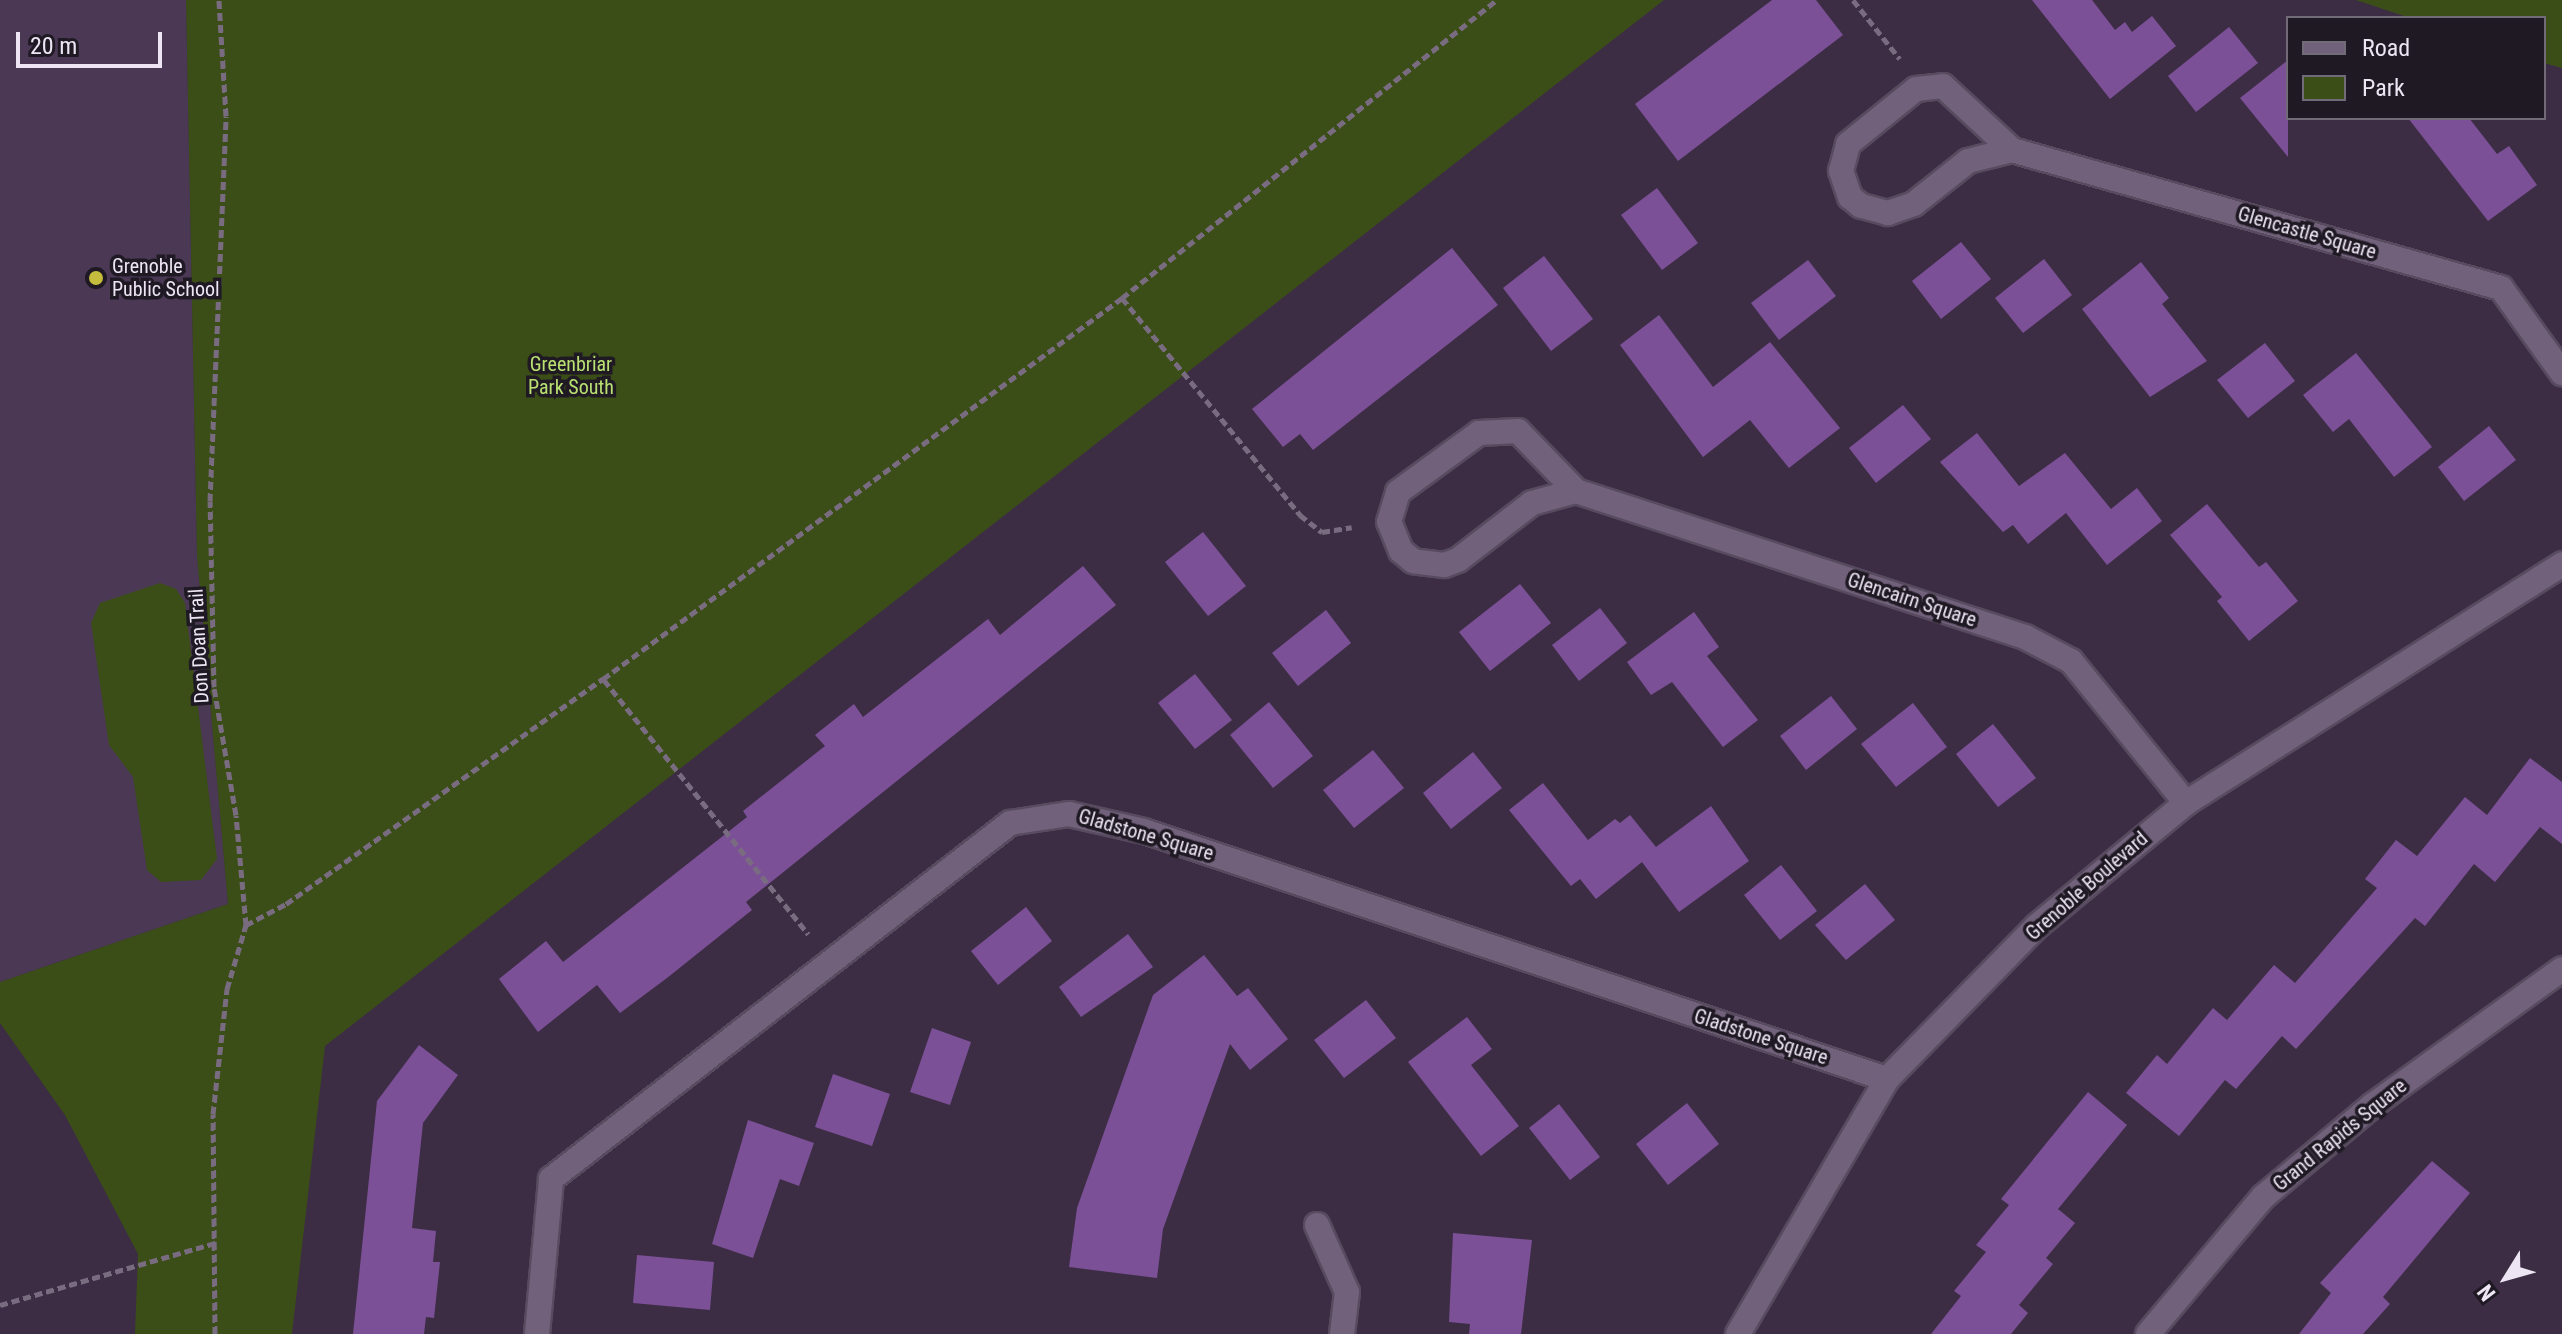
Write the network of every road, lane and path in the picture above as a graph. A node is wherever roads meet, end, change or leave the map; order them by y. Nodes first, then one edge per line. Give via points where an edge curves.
1 (219, 0) edge
2 (1497, 0) edge
3 (1853, 0) edge
4 (1924, 85) junction
5 (2012, 150) junction
6 (1122, 298) junction
7 (2562, 373) edge
8 (1576, 491) junction
9 (1389, 522) junction
10 (2562, 564) edge
11 (603, 679) junction
12 (2186, 803) junction
13 (246, 925) junction
14 (829, 959) junction
15 (2562, 969) edge
16 (1887, 1079) junction
17 (1317, 1225) dead end
18 (218, 1242) junction
19 (0, 1305) edge
20 (215, 1334) edge
21 (537, 1334) edge
22 (1342, 1334) edge
23 (1738, 1334) edge
24 (2148, 1334) edge

1 - 13 path, Don Doan Trail via 226,116 210,501 214,687 236,815
2 - 6 path
3 - 4 path
4 - 5 street, Glencastle Square via 1951,90
4 - 5 street, Glencastle Square via 1848,144 1841,171 1850,197 1861,206 1902,211 1968,161
5 - 7 street, Glencastle Square via 2501,288
6 - 9 path via 1300,515 1322,532
6 - 11 path
8 - 9 street via 1532,503 1444,565 1413,561 1401,551
8 - 9 street via 1530,438 1492,429 1398,492
8 - 12 street, Glencairn Square via 2048,649 2071,661 2099,690
10 - 12 street, Grenoble Boulevard
11 - 13 path via 286,904
11 - 14 path
12 - 16 street, Grenoble Boulevard via 2037,926
13 - 18 path, Don Doan Trail via 227,989 213,1114
14 - 16 street, Gladstone Square via 1010,823 1069,814 1144,831
14 - 21 street, Gladstone Square via 551,1179
15 - 24 street, Grand Rapids Square via 2373,1105 2263,1197
16 - 23 street, Grenoble Boulevard
17 - 22 street via 1347,1292
18 - 19 path
18 - 20 path, Don Doan Trail

